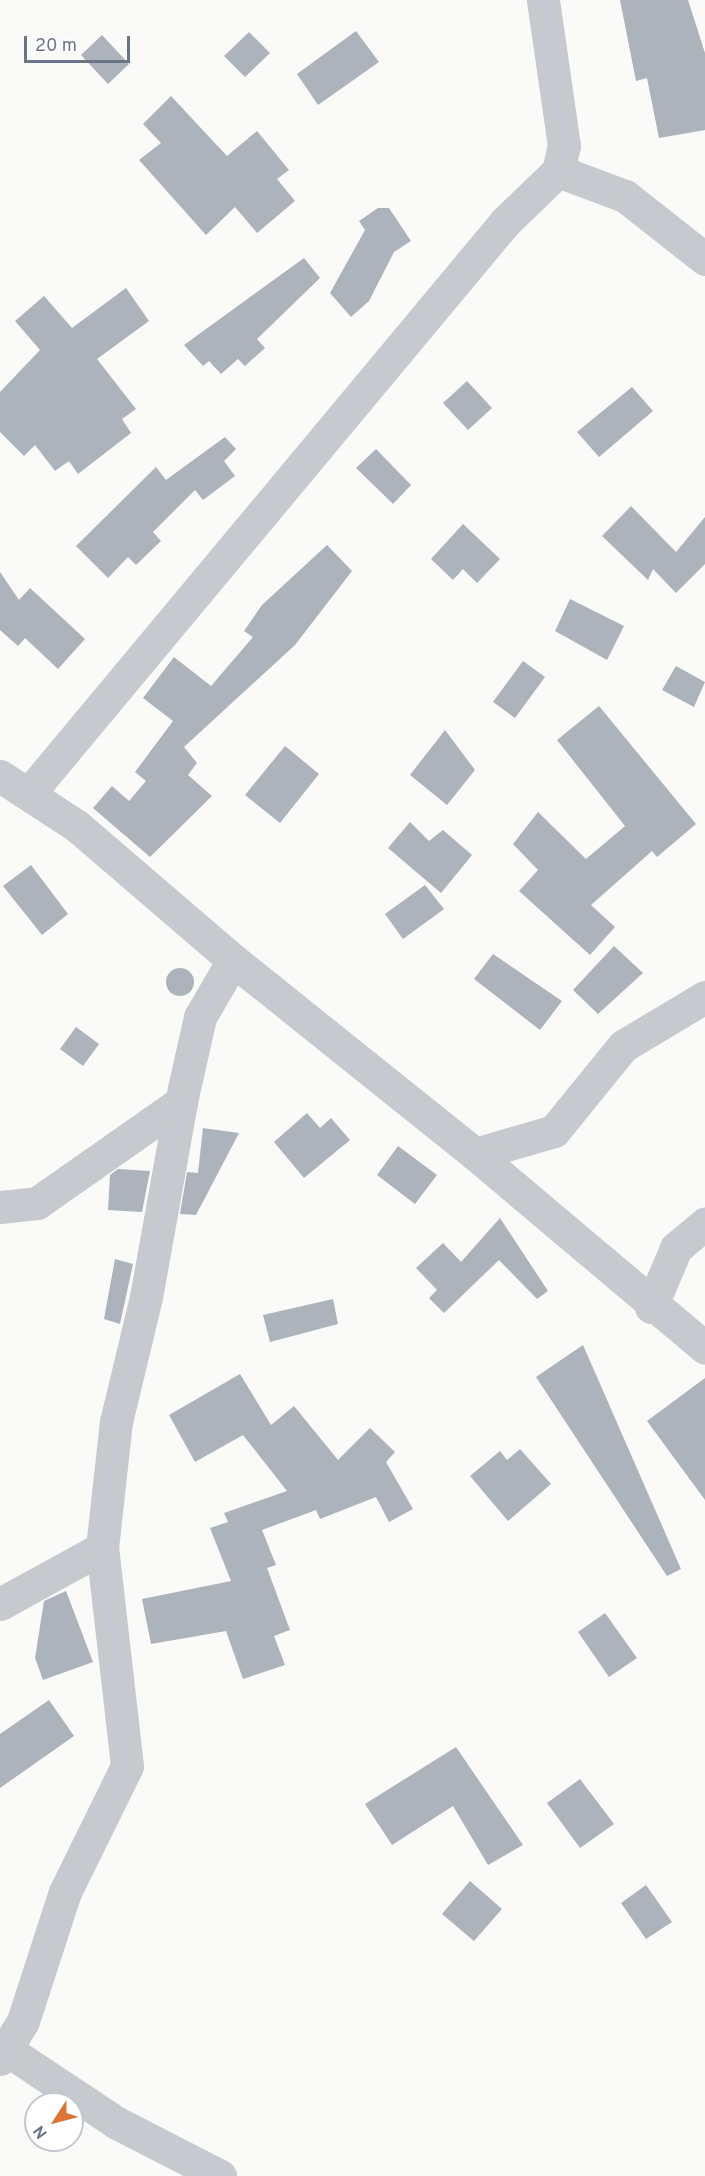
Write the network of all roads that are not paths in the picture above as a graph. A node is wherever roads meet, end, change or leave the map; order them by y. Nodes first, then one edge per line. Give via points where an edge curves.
1 (543, 0) edge
2 (558, 171) junction
3 (705, 259) edge
4 (0, 776) edge
5 (31, 791) junction
6 (232, 960) junction
7 (705, 996) edge
8 (181, 1102) junction
9 (475, 1154) junction
10 (0, 1207) edge
11 (705, 1224) edge
12 (651, 1308) junction
13 (705, 1348) edge
14 (102, 1548) junction
15 (0, 1604) edge
16 (3, 2054) edge
17 (220, 2176) edge

1 - 2 street via 564,146
2 - 3 street via 625,196
2 - 5 street via 506,222
4 - 5 street
5 - 6 street
6 - 8 street via 200,1017
6 - 9 street
7 - 9 street via 623,1046 554,1131
8 - 10 street via 37,1203
8 - 14 street via 146,1297 116,1422
9 - 12 street
11 - 12 street via 676,1248
12 - 13 street
14 - 15 street
14 - 16 street via 127,1767 65,1892 23,2021
16 - 17 street via 117,2122

